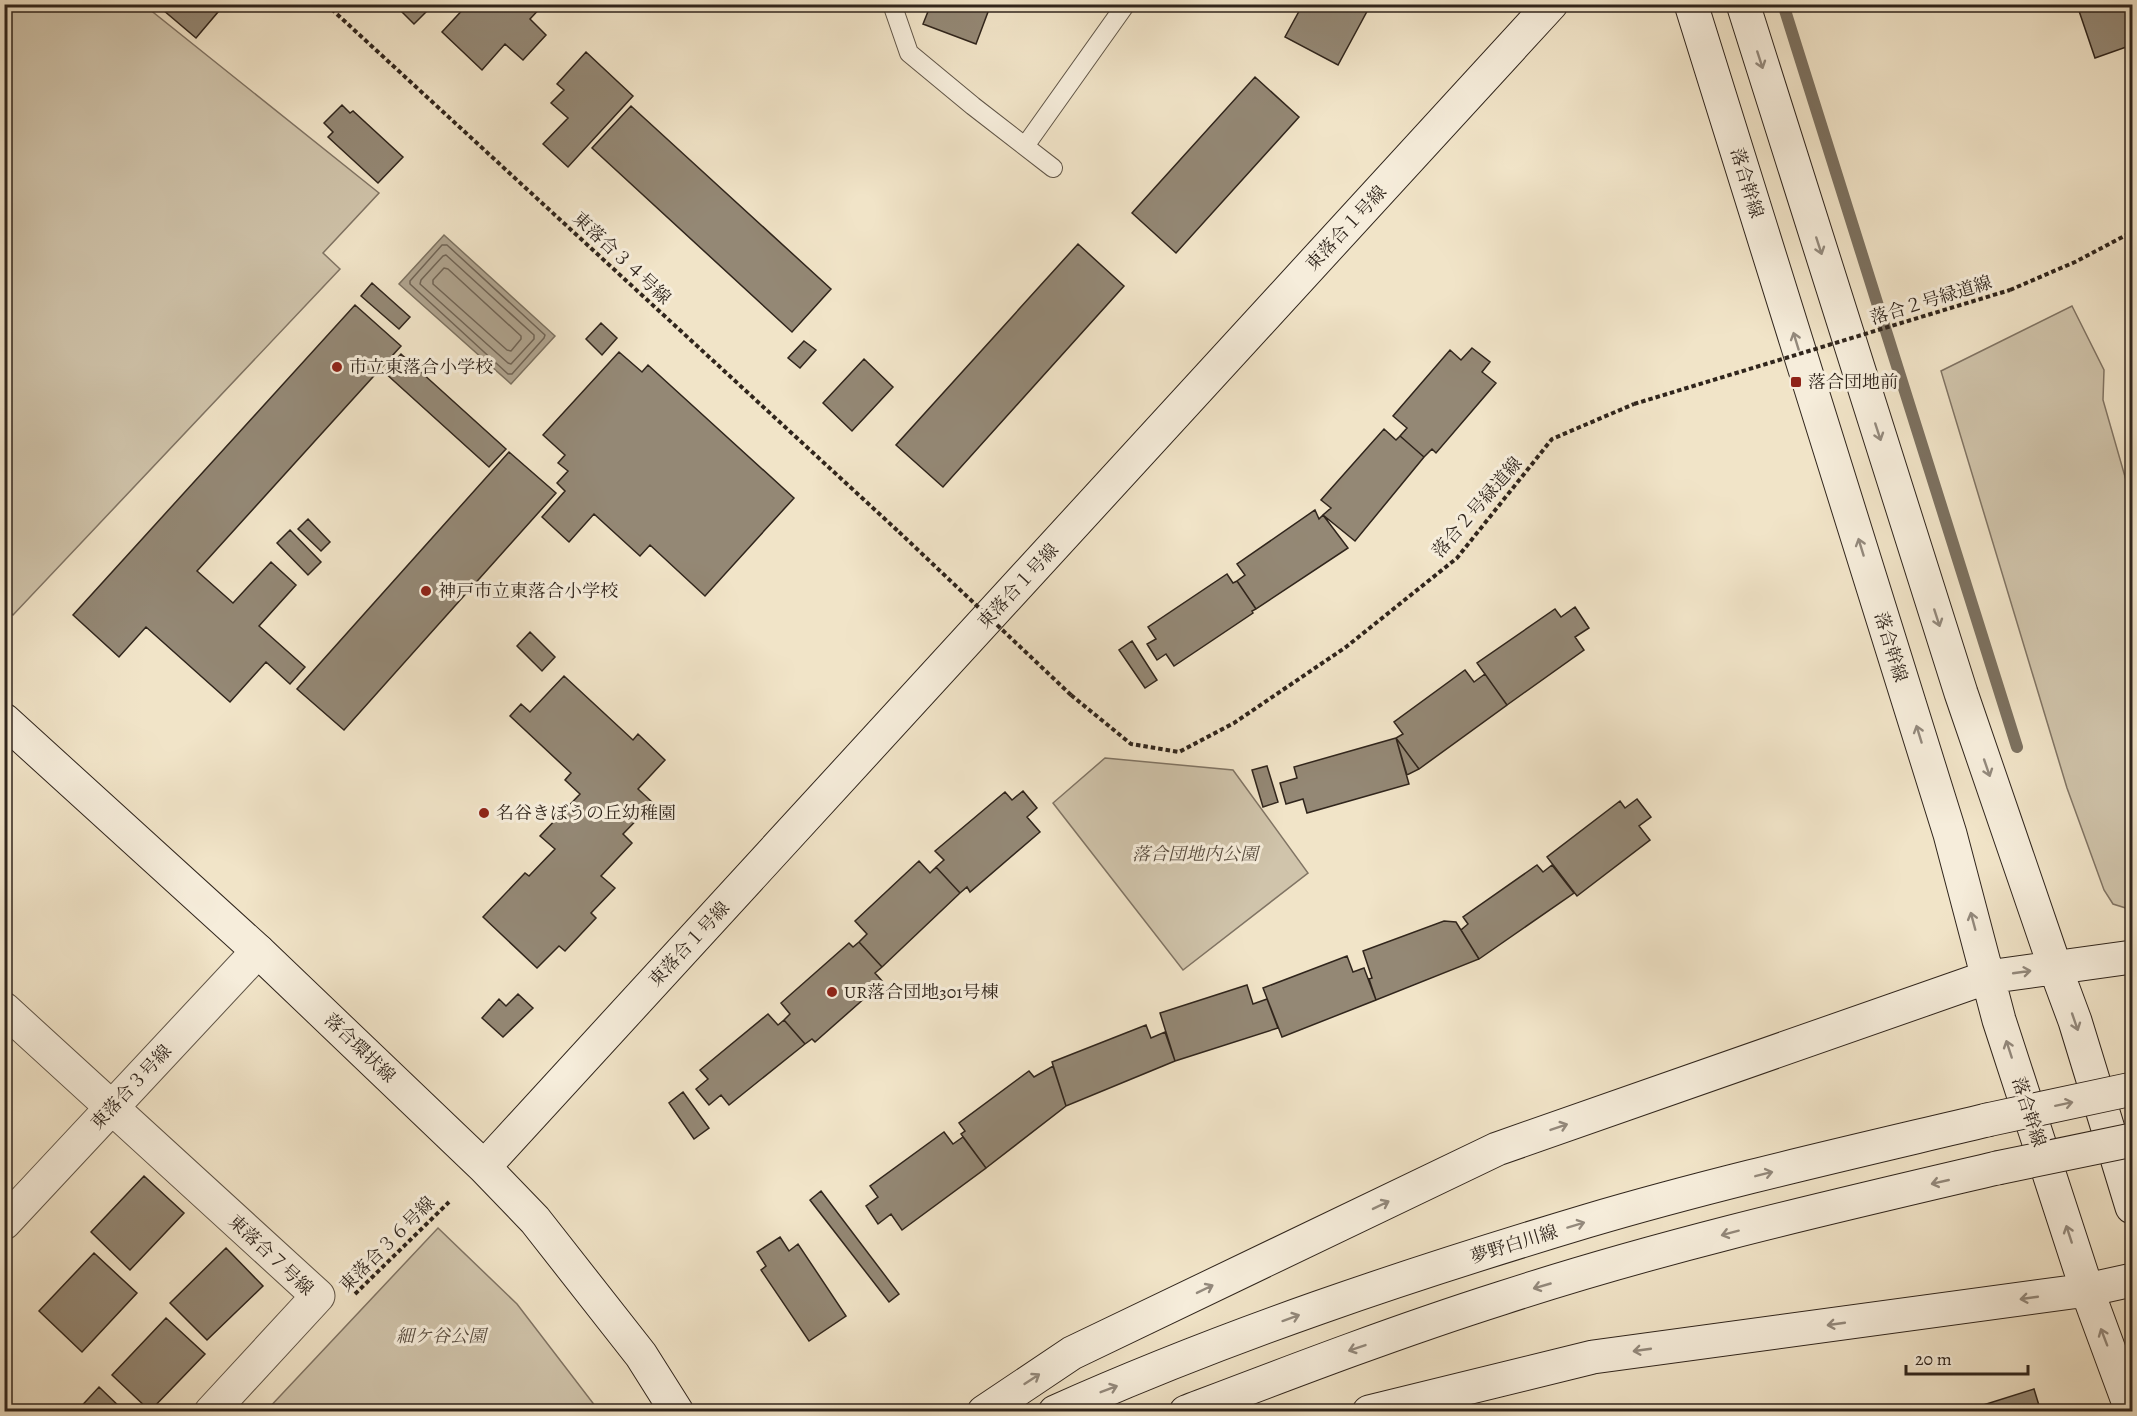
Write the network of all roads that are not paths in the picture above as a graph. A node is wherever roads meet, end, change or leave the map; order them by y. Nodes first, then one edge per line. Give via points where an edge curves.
1 (892, 4) edge
2 (1126, 4) edge
3 (1691, 4) edge
4 (1743, 4) edge
5 (1546, 7) edge
6 (1025, 146) junction
7 (1053, 168) dead end
8 (4, 720) edge
9 (258, 951) junction
10 (2133, 957) edge
11 (2055, 967) junction
12 (1988, 977) junction
13 (4, 1009) edge
14 (2133, 1089) edge
15 (111, 1107) junction
16 (2133, 1140) edge
17 (483, 1167) junction
18 (2133, 1208) edge
19 (4, 1223) edge
20 (2133, 1280) edge
21 (2087, 1290) junction
22 (211, 1412) edge
23 (677, 1412) edge
24 (984, 1412) edge
25 (1055, 1412) edge
26 (1186, 1412) edge
27 (1369, 1412) edge
28 (2132, 1412) edge

1 - 6 lane via 909,53
2 - 6 lane
12 -> 3 street, 落合幹線 via 1946,822
4 -> 11 street via 1961,693
5 - 17 street, 東落合１号線
6 - 7 lane
8 - 9 street, 落合環状線
9 - 15 street, 東落合３号線
9 - 17 street, 落合環状線
10 - 11 street
12 -> 11 street
11 -> 18 street
21 -> 12 street, 落合幹線
24 -> 12 street via 1072,1353 1497,1149
13 - 15 street, 東落合７号線
25 -> 14 street, 夢野白川線, bridge via 1260,1329 1565,1228 1755,1176
15 - 19 street, 東落合３号線
15 - 22 street, 東落合７号線 via 318,1296
16 -> 26 street, bridge via 1997,1168 1682,1246 1503,1298
17 - 23 street, 落合環状線 via 553,1242 641,1355
20 - 21 street
21 -> 27 street via 1593,1357
28 -> 21 street, 落合幹線

